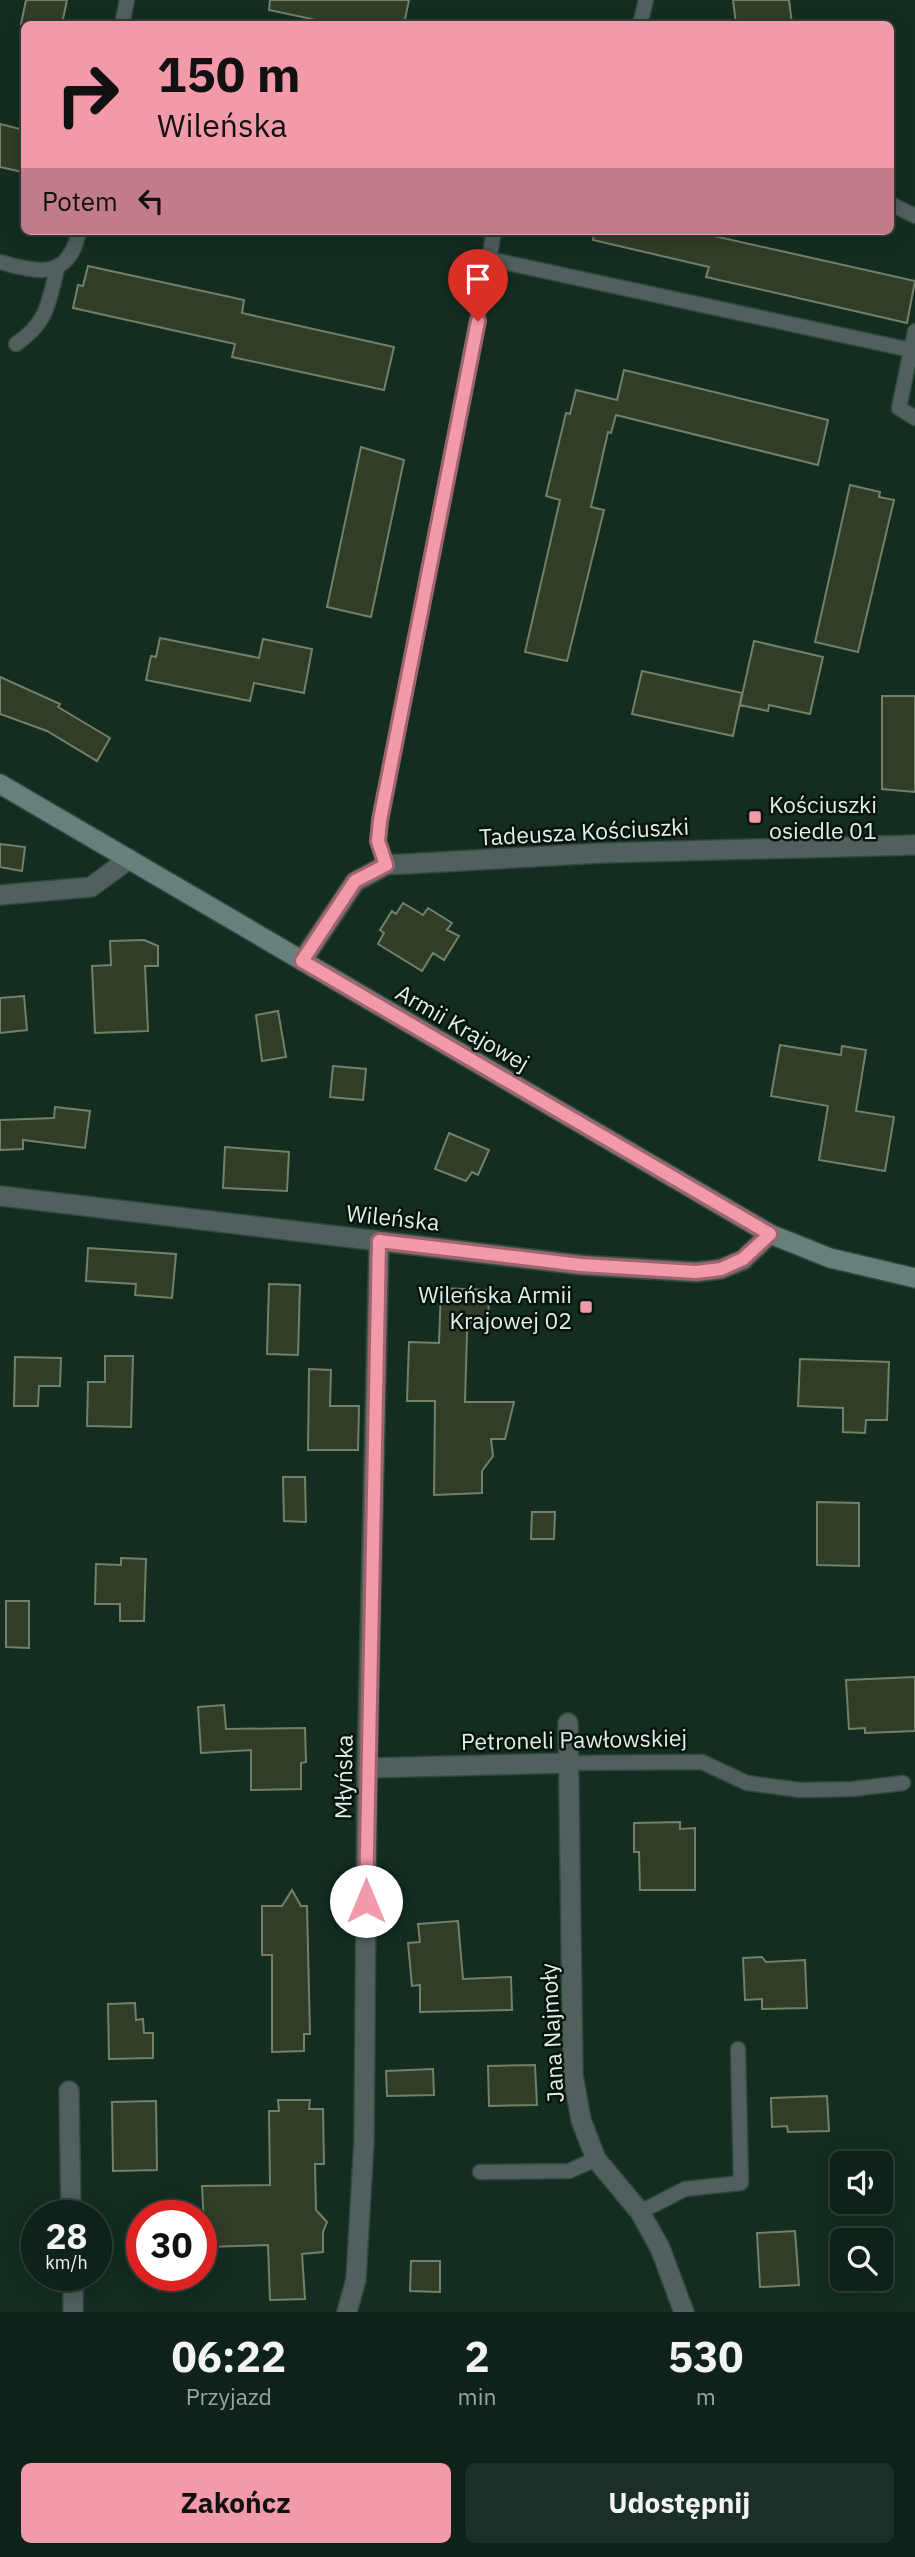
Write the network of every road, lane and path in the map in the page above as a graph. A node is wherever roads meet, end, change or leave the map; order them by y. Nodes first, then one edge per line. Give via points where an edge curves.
1 (127, 0) edge
2 (646, 0) edge
3 (123, 21) edge
4 (641, 21) edge
5 (894, 206) edge
6 (915, 216) edge
7 (78, 235) edge
8 (494, 235) edge
9 (489, 259) junction
10 (0, 262) edge
11 (57, 268) junction
12 (915, 331) edge
13 (16, 344) dead end
14 (911, 350) junction
15 (915, 418) edge
16 (0, 784) edge
17 (915, 845) edge
18 (129, 859) junction
19 (386, 865) junction
20 (0, 895) edge
21 (302, 961) junction
22 (0, 1196) edge
23 (770, 1234) junction
24 (379, 1241) junction
25 (915, 1278) edge
26 (568, 1723) dead end
27 (568, 1763) junction
28 (367, 1768) junction
29 (903, 1783) dead end
30 (738, 2049) dead end
31 (69, 2091) dead end
32 (596, 2159) junction
33 (480, 2172) dead end
34 (71, 2200) edge
35 (640, 2212) junction
36 (73, 2291) edge
37 (74, 2312) edge
38 (347, 2312) edge
39 (684, 2312) edge

1 - 3 lane
2 - 4 lane
5 - 6 lane
7 - 11 lane via 75,250
8 - 9 lane
9 - 14 lane
9 - 19 lane via 380,820 378,841
10 - 11 lane via 37,272
11 - 13 lane via 44,318
12 - 14 lane
14 - 15 lane via 899,408
16 - 18 main road, Armii Krajowej
17 - 19 street, Tadeusza Kościuszki via 602,853
18 - 20 street via 91,887
18 - 21 main road, Armii Krajowej
19 - 21 street, Tadeusza Kościuszki via 355,881
21 - 23 main road, Armii Krajowej
22 - 24 street, Wileńska
23 - 24 street, Wileńska via 743,1259 721,1269 696,1272 581,1265
23 - 25 main road, Armii Krajowej via 830,1258
24 - 28 street, Młyńska
26 - 27 street, Jana Najmoły
27 - 28 street, Petroneli Pawłowskiej
27 - 29 lane, Petroneli Pawłowskiej via 702,1762 747,1783 800,1790
27 - 32 street, Jana Najmoły via 573,2075 581,2120
28 - 38 street, Młyńska via 364,2141 356,2279
30 - 35 lane via 741,2183 685,2189
31 - 34 street
32 - 33 lane via 569,2171
32 - 35 street, Jana Najmoły
35 - 39 street, Jana Najmoły via 660,2248
36 - 37 street

